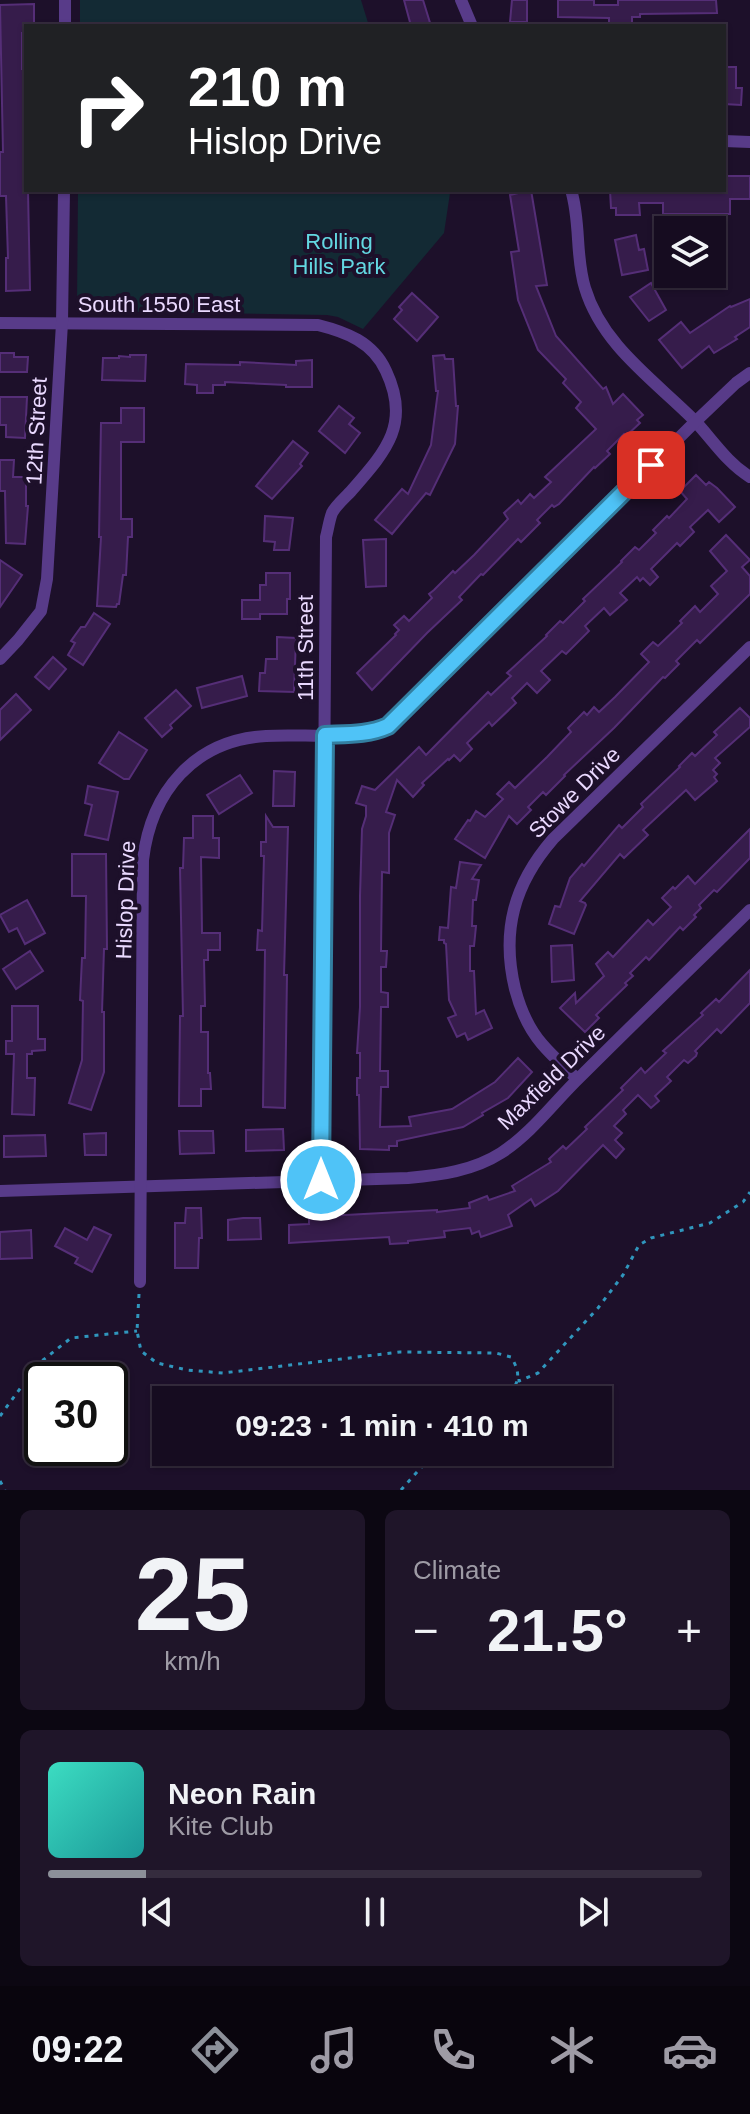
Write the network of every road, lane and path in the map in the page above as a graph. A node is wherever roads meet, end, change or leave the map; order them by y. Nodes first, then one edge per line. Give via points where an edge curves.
1 (65, 0) edge
2 (461, 0) edge
3 (65, 24) edge
4 (471, 24) edge
5 (726, 141) edge
6 (750, 142) edge
7 (64, 192) edge
8 (571, 192) edge
9 (0, 323) edge
10 (62, 323) junction
11 (318, 325) joint
12 (750, 373) edge
13 (695, 422) junction
14 (750, 477) edge
15 (750, 647) edge
16 (0, 659) edge
17 (325, 735) junction
18 (750, 910) edge
19 (577, 1079) junction
20 (321, 1180) junction
21 (141, 1185) junction
22 (0, 1191) edge
23 (750, 1192) edge
24 (140, 1282) joint
25 (137, 1331) junction
26 (519, 1379) junction
27 (516, 1386) edge
28 (0, 1416) edge
29 (422, 1466) edge
30 (0, 1481) edge
31 (5, 1490) edge
32 (401, 1490) edge

1 - 3 street
2 - 4 street
5 - 6 street
7 - 10 street, 12th Street
8 - 13 street via 585,288 599,321 617,346
9 - 10 street, South 1550 East
10 - 11 street, South 1550 East
10 - 16 street, 12th Street via 47,579 41,611
11 - 17 street, 11th Street via 344,331 367,345 393,384 396,412 386,447 333,512 326,537
12 - 13 street, Hislop Drive
13 - 14 street
13 - 17 street, Hislop Drive via 388,726
15 - 19 street, Stowe Drive via 553,839 520,889 509,949 517,997 541,1043
17 - 20 street, 11th Street
17 - 21 street, Hislop Drive via 263,736 228,743 189,767 157,806 143,860
18 - 19 street, Maxfield Drive
19 - 20 street, Maxfield Drive via 527,1133 480,1163 408,1178
20 - 21 street, Maxfield Drive
21 - 22 street, Maxfield Drive
21 - 24 street, Hislop Drive
23 - 26 path via 710,1223 639,1245 598,1308 538,1373
24 - 25 path
25 - 26 path via 141,1351 157,1363 187,1370 223,1373 400,1352 496,1353 511,1357
25 - 28 path via 71,1338 38,1364
26 - 27 path
29 - 32 path
30 - 31 path

